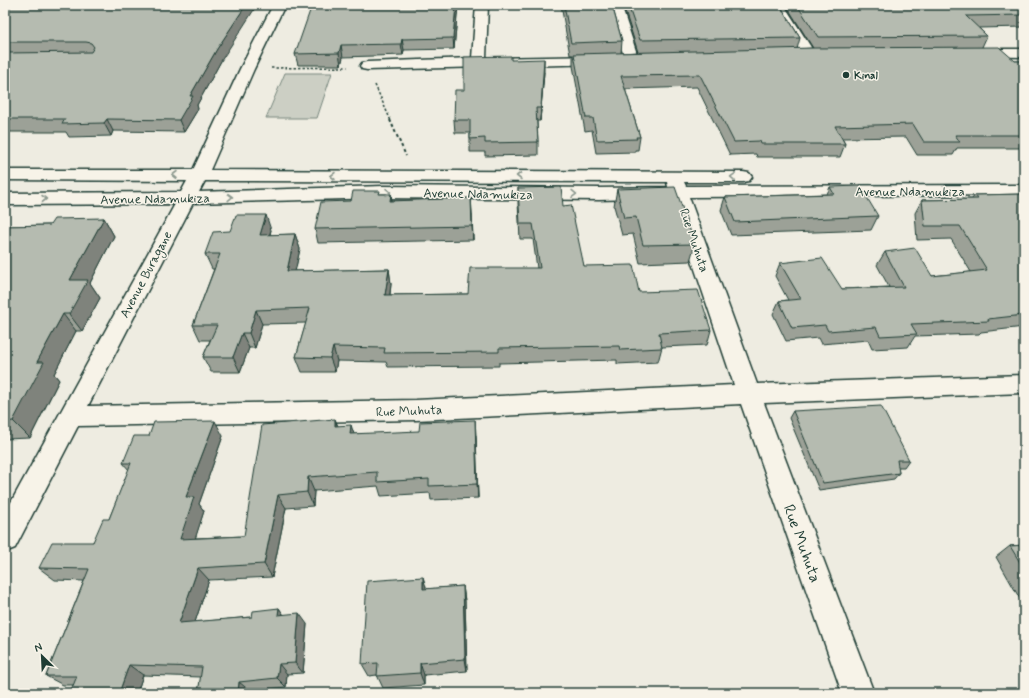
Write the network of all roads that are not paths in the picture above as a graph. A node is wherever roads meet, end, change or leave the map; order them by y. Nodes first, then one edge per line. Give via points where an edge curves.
1 (279, 5) edge
2 (482, 5) edge
3 (615, 5) edge
4 (778, 5) edge
5 (1024, 53) edge
6 (960, 54) edge
7 (793, 55) edge
8 (809, 55) junction
9 (825, 55) edge
10 (632, 60) junction
11 (647, 60) edge
12 (479, 62) junction
13 (367, 66) road end
14 (5, 175) edge
15 (199, 175) junction
16 (1024, 180) edge
17 (676, 184) junction
18 (1024, 190) edge
19 (186, 198) junction
20 (5, 199) edge
21 (1024, 384) edge
22 (749, 394) junction
23 (70, 416) junction
24 (5, 539) edge
25 (858, 693) edge

1 - 15 street, Avenue Buragane
2 - 12 street
3 - 10 street
4 - 8 street
5 - 6 street
7 - 8 street
8 - 9 street
10 - 11 street
10 - 12 street
12 - 13 street
15 -> 14 street, Avenue Ndamukiza
17 -> 15 street, Avenue Ndamukiza via 415,176
15 - 19 street, Avenue Buragane
16 -> 17 street, Avenue Ndamukiza
17 - 18 street, Avenue Ndamukiza
19 -> 17 street, Avenue Ndamukiza via 383,192 599,194
17 - 22 street, Rue Muhuta
20 -> 19 street, Avenue Ndamukiza
19 - 23 street, Avenue Buragane
21 - 22 street, Rue Muhuta
22 - 23 street, Rue Muhuta via 416,410
22 - 25 street, Rue Muhuta
23 - 24 street, Avenue Buragane

